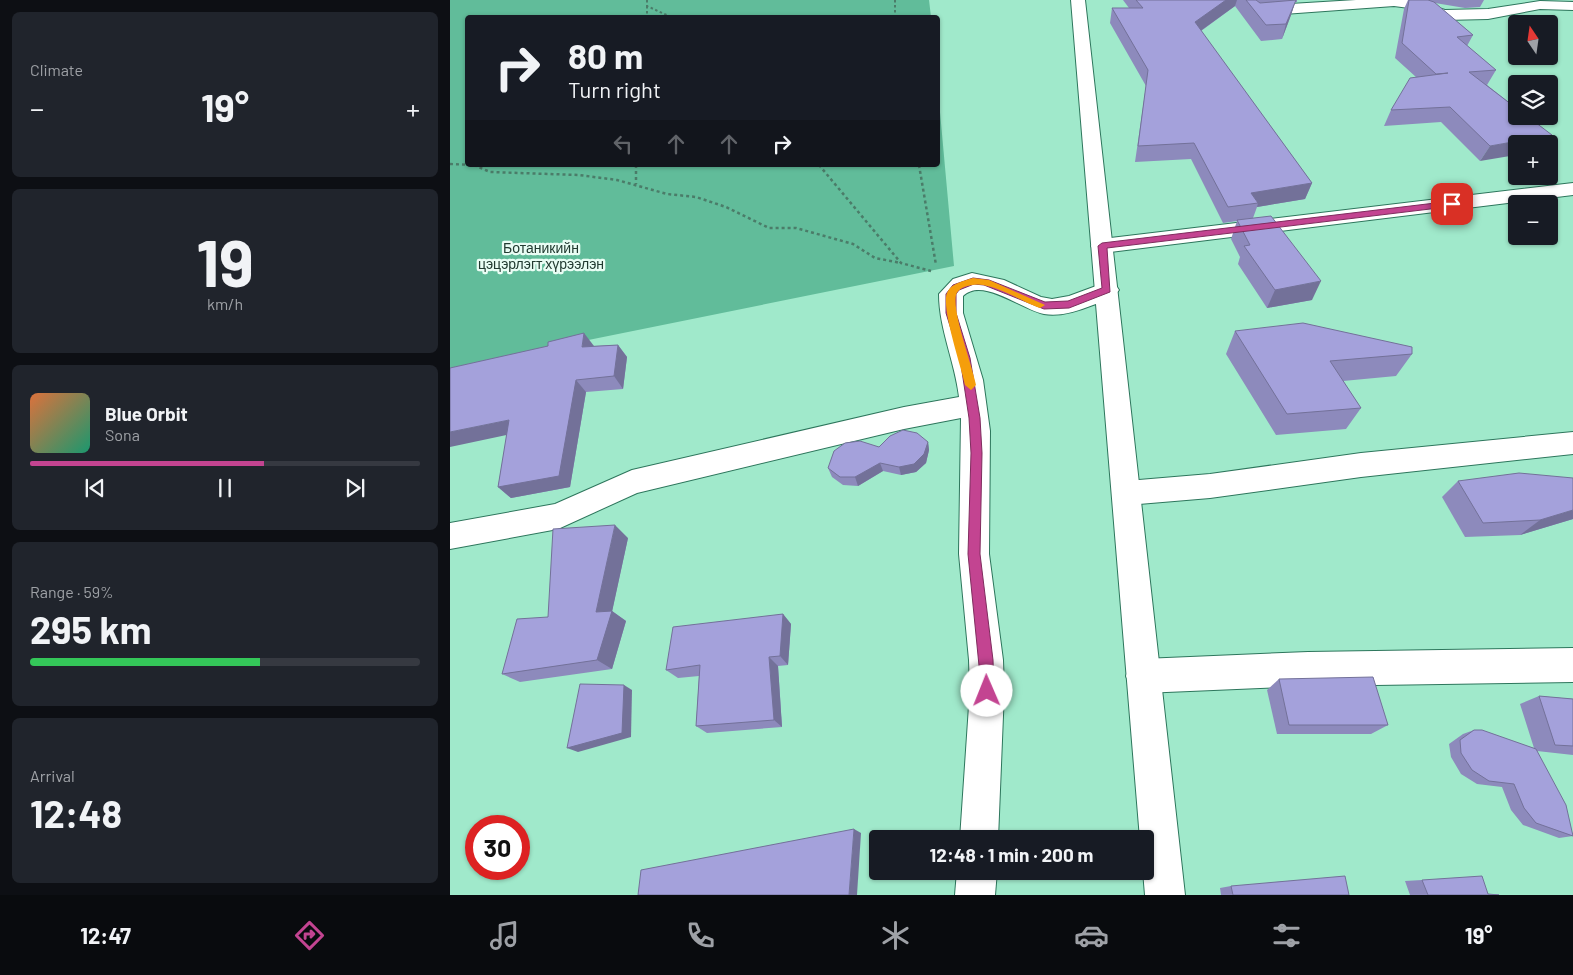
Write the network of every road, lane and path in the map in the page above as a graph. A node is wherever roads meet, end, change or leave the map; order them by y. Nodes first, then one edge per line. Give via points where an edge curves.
1 (647, 0) edge
2 (894, 0) edge
3 (1078, 0) edge
4 (647, 6) junction
5 (1573, 6) edge
6 (1256, 11) edge
7 (647, 15) edge
8 (666, 15) edge
9 (895, 15) edge
10 (450, 164) edge
11 (465, 166) edge
12 (479, 167) edge
13 (636, 167) edge
14 (821, 167) edge
15 (919, 167) edge
16 (636, 184) junction
17 (1573, 189) edge
18 (1102, 246) junction
19 (901, 263) junction
20 (1107, 290) junction
21 (974, 405) junction
22 (1573, 443) edge
23 (1127, 493) junction
24 (450, 536) edge
25 (1573, 665) edge
26 (1143, 676) junction
27 (979, 830) edge
28 (977, 880) edge
29 (976, 895) edge
30 (1165, 895) edge

1 - 4 path
2 - 9 path
3 - 18 street
4 - 7 path
4 - 8 path
5 - 6 street via 1540,5 1488,14 1444,15 1394,2
10 - 11 path
12 - 16 path via 490,172 579,175
13 - 16 path
14 - 19 path
15 - 19 path via 939,273
16 - 19 path via 668,194 696,197 726,207 769,228 804,230 854,244 875,258
17 - 18 street
18 - 20 street
20 - 21 street via 1057,307 1032,302 985,282 973,281 956,287 951,294 951,313 965,358
20 - 23 street
21 - 24 street via 904,418 632,482 558,516
21 - 27 street via 974,554 987,691
22 - 23 street
23 - 26 street
25 - 26 street via 1308,669
26 - 30 street
28 - 29 street

